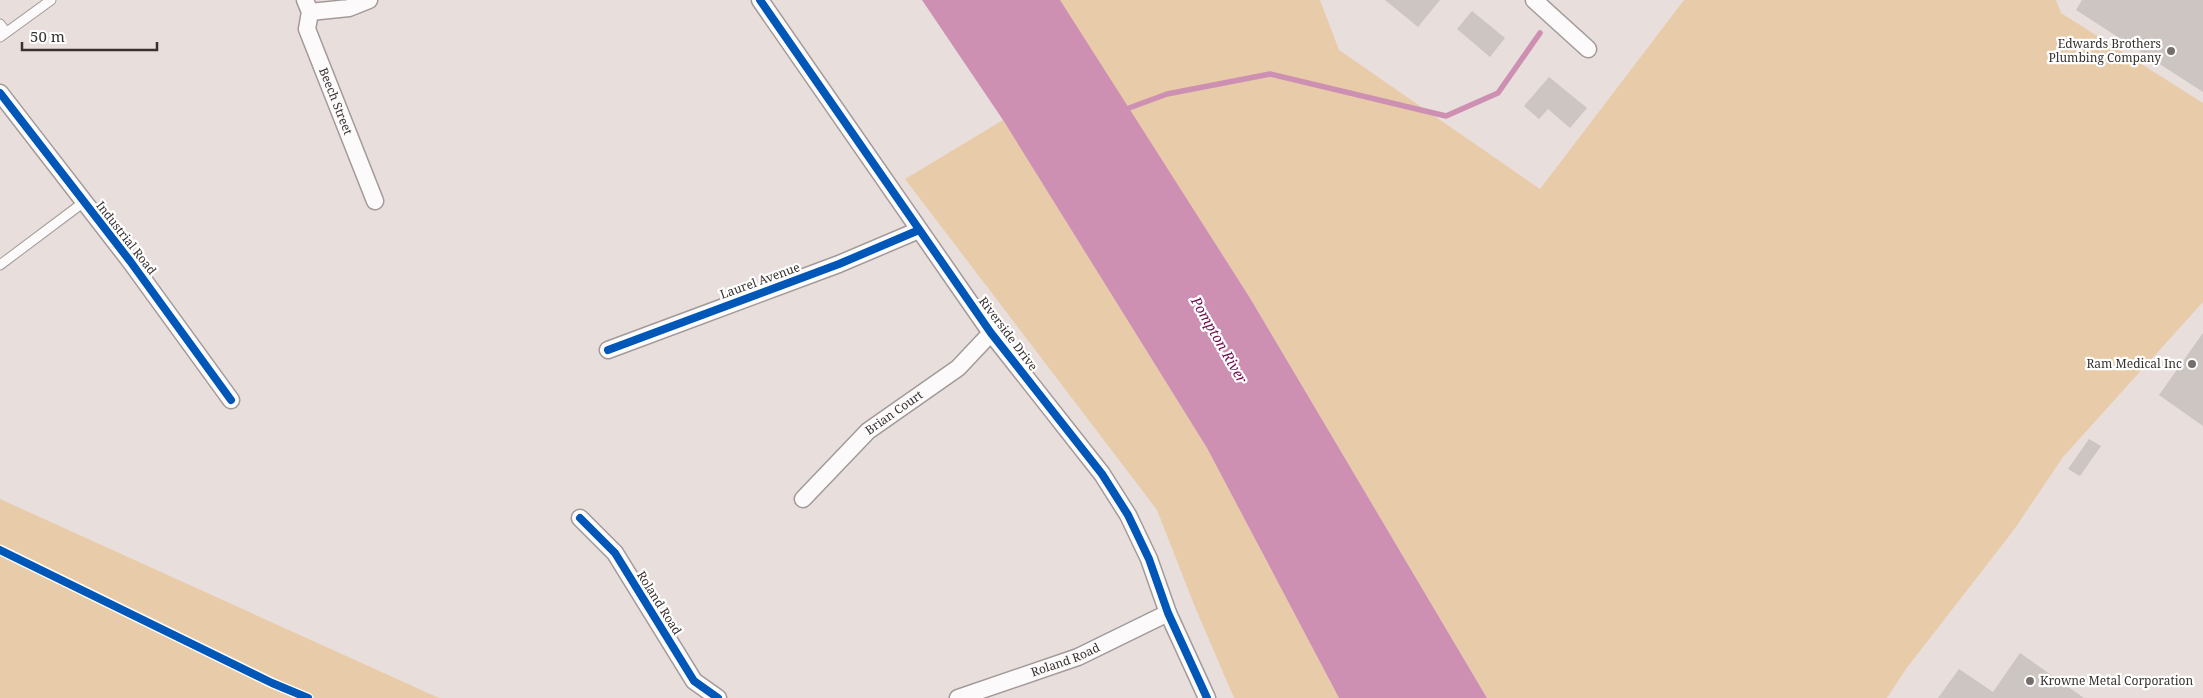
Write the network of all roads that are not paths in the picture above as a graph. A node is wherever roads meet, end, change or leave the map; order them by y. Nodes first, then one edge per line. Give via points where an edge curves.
1 (51, 0) edge
2 (370, 0) edge
3 (760, 0) edge
4 (1534, 0) edge
5 (307, 6) edge
6 (0, 24) edge
7 (3, 35) edge
8 (1588, 49) dead end
9 (0, 93) edge
10 (375, 201) dead end
11 (84, 202) junction
12 (919, 230) junction
13 (0, 265) edge
14 (992, 333) junction
15 (608, 350) dead end
16 (231, 400) dead end
17 (803, 499) dead end
18 (580, 518) dead end
19 (1168, 613) junction
20 (718, 698) edge
21 (958, 698) edge
22 (1207, 698) edge

1 - 7 lane
2 - 5 street via 350,8
3 - 12 street, Riverside Drive
4 - 8 street
5 - 10 street, Beech Street via 307,29
6 - 7 lane
9 - 11 street, Industrial Road
11 - 13 lane
11 - 16 street, Industrial Road
12 - 14 street, Riverside Drive
12 - 15 street, Laurel Avenue via 839,264
14 - 17 street, Brian Court via 958,368 868,431
14 - 19 street, Riverside Drive via 1102,474 1123,507 1149,559
18 - 20 street, Roland Road via 616,553 694,681
19 - 21 street, Roland Road via 1078,657
19 - 22 street, Riverside Drive

